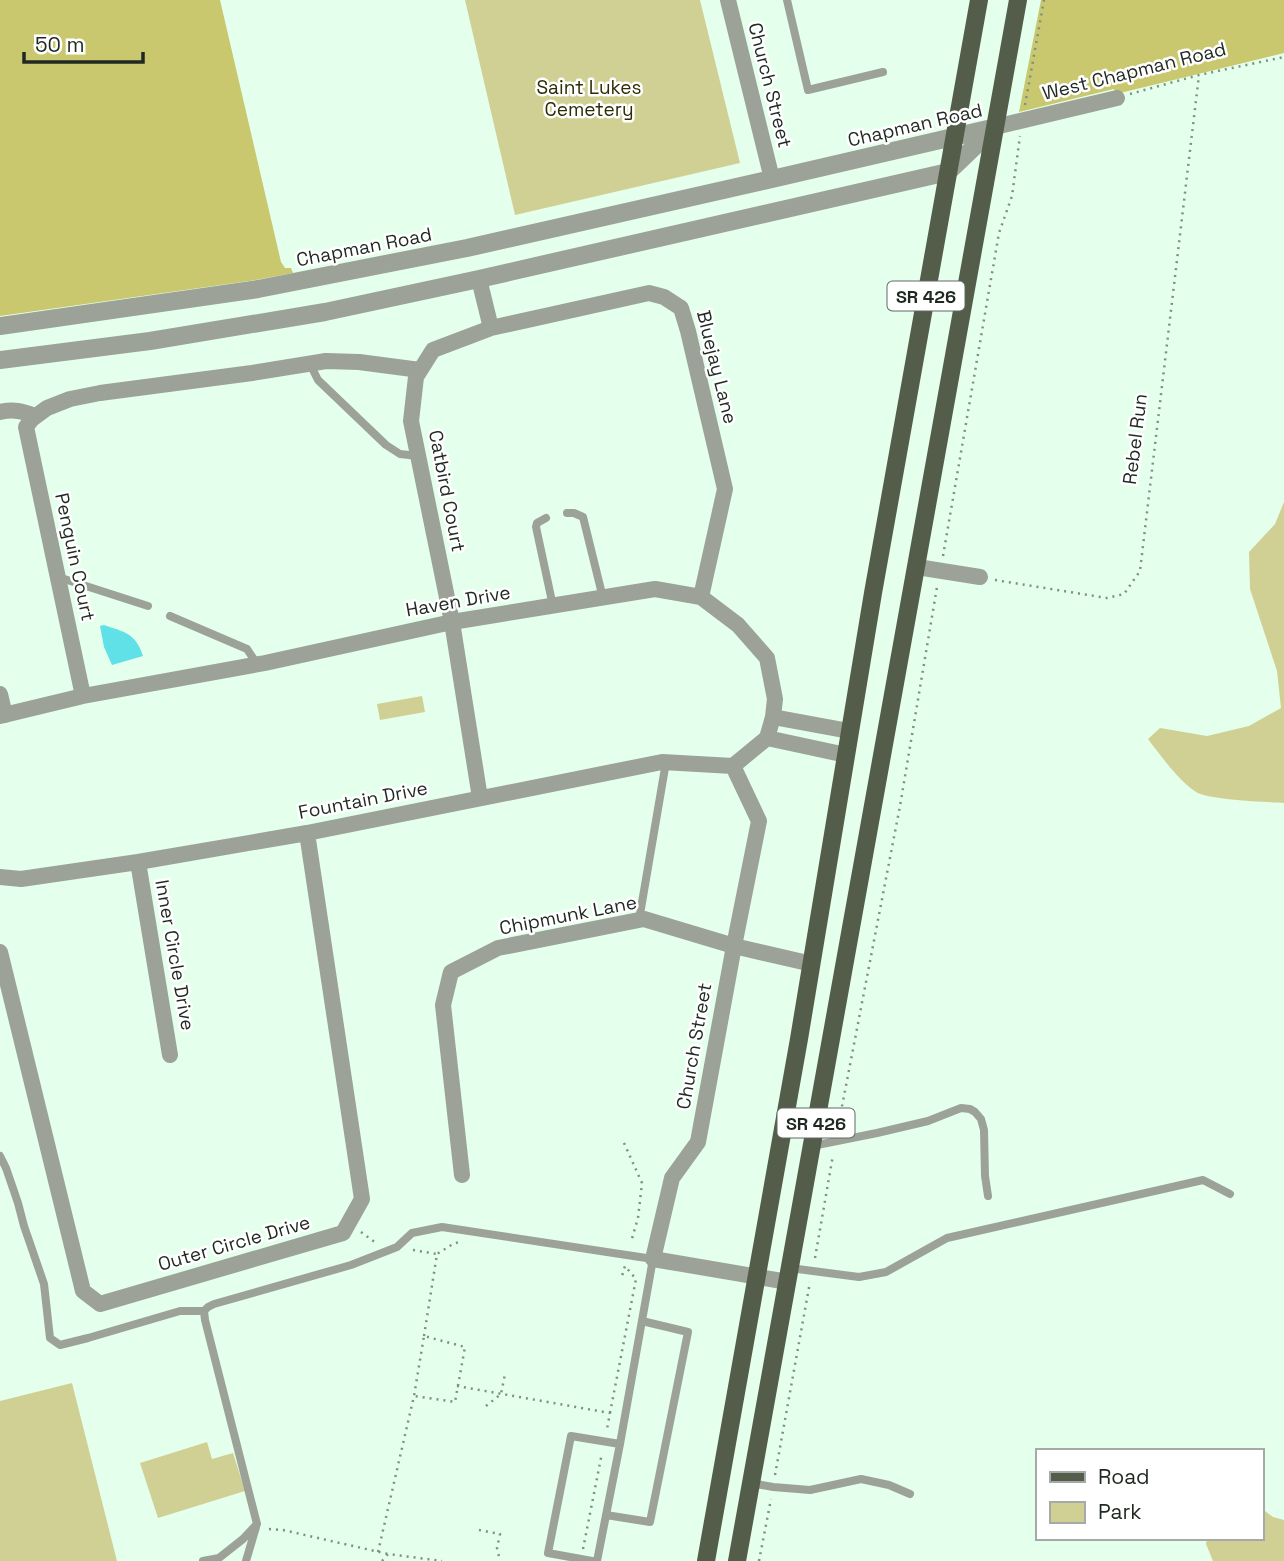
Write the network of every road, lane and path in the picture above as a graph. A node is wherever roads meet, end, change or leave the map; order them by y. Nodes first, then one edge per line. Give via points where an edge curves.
1 (787, 0) edge
2 (979, 0) edge
3 (1018, 0) edge
4 (1044, 0) edge
5 (731, 1) edge
6 (1284, 57) edge
7 (883, 72) dead end
8 (1199, 75) junction
9 (1027, 92) dead end
10 (1117, 98) joint
11 (995, 127) junction
12 (1020, 135) dead end
13 (954, 137) junction
14 (948, 172) junction
15 (772, 179) junction
16 (479, 279) junction
17 (0, 326) edge
18 (491, 328) junction
19 (0, 360) edge
20 (310, 364) junction
21 (420, 370) junction
22 (0, 412) edge
23 (31, 421) junction
24 (418, 456) junction
25 (567, 513) dead end
26 (547, 518) dead end
27 (917, 567) junction
28 (940, 570) junction
29 (57, 576) junction
30 (980, 577) joint
31 (702, 597) junction
32 (603, 598) junction
33 (148, 606) dead end
34 (553, 606) junction
35 (170, 616) dead end
36 (452, 622) junction
37 (257, 664) junction
38 (0, 694) edge
39 (83, 696) junction
40 (2, 715) edge
41 (773, 716) junction
42 (849, 731) junction
43 (767, 738) junction
44 (846, 755) junction
45 (666, 762) junction
46 (733, 766) junction
47 (480, 798) junction
48 (307, 833) junction
49 (138, 862) junction
50 (0, 877) edge
51 (639, 920) junction
52 (733, 946) junction
53 (0, 951) edge
54 (812, 964) junction
55 (170, 1055) dead end
56 (835, 1142) junction
57 (624, 1143) dead end
58 (812, 1146) junction
59 (0, 1156) edge
60 (462, 1175) dead end
61 (1230, 1194) dead end
62 (988, 1196) dead end
63 (463, 1242) dead end
64 (628, 1256) junction
65 (653, 1259) junction
66 (812, 1272) junction
67 (789, 1275) junction
68 (622, 1276) dead end
69 (757, 1276) junction
70 (204, 1311) junction
71 (642, 1321) junction
72 (424, 1336) junction
73 (505, 1374) dead end
74 (414, 1396) junction
75 (486, 1405) dead end
76 (610, 1413) dead end
77 (620, 1444) junction
78 (751, 1483) junction
79 (773, 1487) junction
80 (910, 1494) dead end
81 (606, 1515) junction
82 (257, 1524) junction
83 (479, 1530) dead end
84 (264, 1534) dead end
85 (378, 1552) junction
86 (388, 1554) junction
87 (221, 1560) edge
88 (203, 1561) edge
89 (246, 1561) edge
90 (382, 1561) edge
91 (442, 1561) edge
92 (500, 1561) edge
93 (594, 1561) edge
94 (706, 1561) edge
95 (737, 1561) edge
96 (759, 1561) edge

1 - 7 lane via 808,90
2 - 13 main road, SR 426
3 - 11 main road, SR 426
4 - 9 path
5 - 15 street, Church Street
6 - 8 path, West Chapman Road
8 - 10 path, West Chapman Road
8 - 30 path, Rebel Run via 1140,571 1124,594 1107,598
10 - 11 street, West Chapman Road
11 - 13 street, Chapman Road
11 - 14 street, Chapman Road
11 - 27 main road, SR 426
12 - 28 path
13 - 14 main road, SR 426
13 - 15 street, Chapman Road
14 - 16 street
14 - 42 main road, SR 426
15 - 17 street, Chapman Road via 467,248 258,289
16 - 18 street
16 - 19 street via 325,312
18 - 21 street via 433,350
18 - 31 street, Bluejay Lane via 649,293 681,308 725,489
20 - 21 street via 359,362
20 - 23 street via 70,399
20 - 24 lane via 318,380 386,444 400,454
21 - 24 street, Catbird Court via 411,421
22 - 23 street via 19,410
23 - 29 street, Penguin Court
24 - 36 street, Catbird Court
25 - 32 lane via 583,517
26 - 34 lane via 536,527
27 - 28 street
27 - 58 main road, SR 426
28 - 30 street
28 - 56 path
29 - 33 lane
29 - 39 street, Penguin Court
31 - 32 street, Haven Drive via 655,589
31 - 41 street, Haven Drive via 738,625 767,657 775,699
32 - 34 street, Haven Drive
34 - 36 street, Haven Drive
35 - 37 lane via 247,649
36 - 37 street, Haven Drive
36 - 47 street, Catbird Court
37 - 39 street, Haven Drive
38 - 40 street
39 - 40 street, Haven Drive
41 - 42 street
41 - 43 street
42 - 44 main road, SR 426
43 - 44 street
43 - 46 street
44 - 54 main road, SR 426
45 - 46 street, Fountain Drive
45 - 47 street, Fountain Drive
45 - 51 lane
46 - 52 street, Church Street via 759,821
47 - 48 street, Fountain Drive
48 - 49 street, Fountain Drive
48 - 53 street, Outer Circle Drive via 362,1199 343,1233 100,1304 83,1291
49 - 50 street, Fountain Drive via 21,880
49 - 55 street, Inner Circle Drive
51 - 52 street, Chipmunk Lane
51 - 60 street, Chipmunk Lane via 498,948 451,972 443,1005
52 - 54 street, Chipmunk Lane
52 - 65 street, Church Street via 698,1142 672,1178
54 - 69 main road, SR 426
56 - 58 lane
56 - 62 lane via 970,1109 981,1119 984,1130
56 - 66 path
57 - 64 path via 642,1183
58 - 67 main road, SR 426
59 - 70 lane via 44,1284 50,1338 60,1345 180,1311
61 - 66 lane via 1203,1180 947,1238 886,1272 859,1277
63 - 72 path via 438,1254
64 - 65 lane
64 - 70 lane via 442,1227 412,1233 397,1247 351,1265 214,1304
65 - 69 street
65 - 71 lane
66 - 67 lane
66 - 79 path
67 - 69 street
67 - 78 main road, SR 426
68 - 76 path via 625,1266 636,1279
69 - 94 main road, SR 426
70 - 82 lane
71 - 77 lane
71 - 81 lane via 688,1332 650,1522
72 - 74 path
72 - 74 path via 465,1346 455,1402
73 - 75 path via 501,1394
74 - 85 path
77 - 81 lane
77 - 93 lane via 571,1436 548,1553
78 - 79 lane
78 - 95 main road, SR 426
79 - 80 lane via 810,1490 861,1479
79 - 96 path
81 - 93 lane
82 - 87 lane
82 - 89 lane
83 - 92 path via 500,1534
84 - 85 path via 270,1528 283,1530
85 - 86 path
86 - 90 path
86 - 91 path
87 - 88 lane

